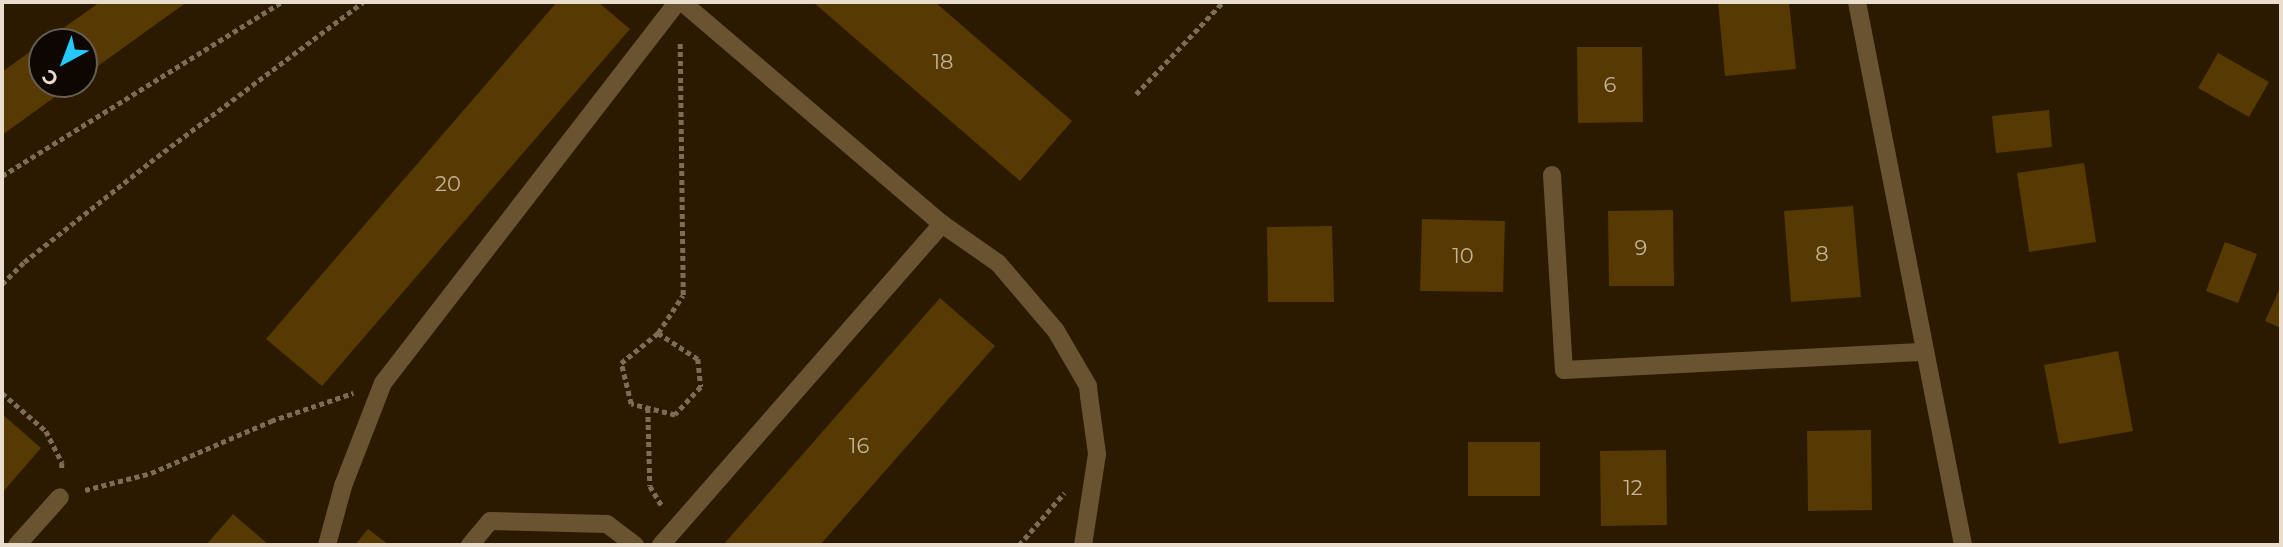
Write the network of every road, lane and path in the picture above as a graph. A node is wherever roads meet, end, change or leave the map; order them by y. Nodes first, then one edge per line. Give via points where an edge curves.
1 (281, 2) edge
2 (363, 2) edge
3 (680, 2) edge
4 (1223, 2) edge
5 (1857, 2) edge
6 (680, 30) dead end
7 (1136, 94) dead end
8 (1552, 175) dead end
9 (2, 176) edge
10 (942, 224) junction
11 (2, 284) edge
12 (658, 333) junction
13 (1925, 352) junction
14 (383, 383) junction
15 (2, 393) edge
16 (648, 408) junction
17 (1097, 454) junction
18 (61, 497) junction
19 (676, 528) junction
20 (17, 545) edge
21 (327, 545) edge
22 (470, 545) edge
23 (635, 545) edge
24 (661, 545) edge
25 (1019, 545) edge
26 (1083, 545) edge
27 (1963, 545) edge

1 - 9 path
2 - 11 path via 150,162
3 - 10 street
3 - 14 street
4 - 7 path
5 - 13 street
6 - 12 path via 683,295
8 - 13 street via 1564,370
10 - 17 street via 998,263 1056,331 1088,386
10 - 19 street
12 - 16 path via 621,363 631,404
12 - 16 path via 698,359 701,387 675,415
13 - 27 street
14 - 18 path via 271,421 151,473
14 - 21 street via 343,486
15 - 18 path via 46,431 62,463
16 - 19 path via 650,486
17 - 25 path
17 - 26 street
18 - 20 street
19 - 24 street
22 - 23 street via 490,521 607,524

